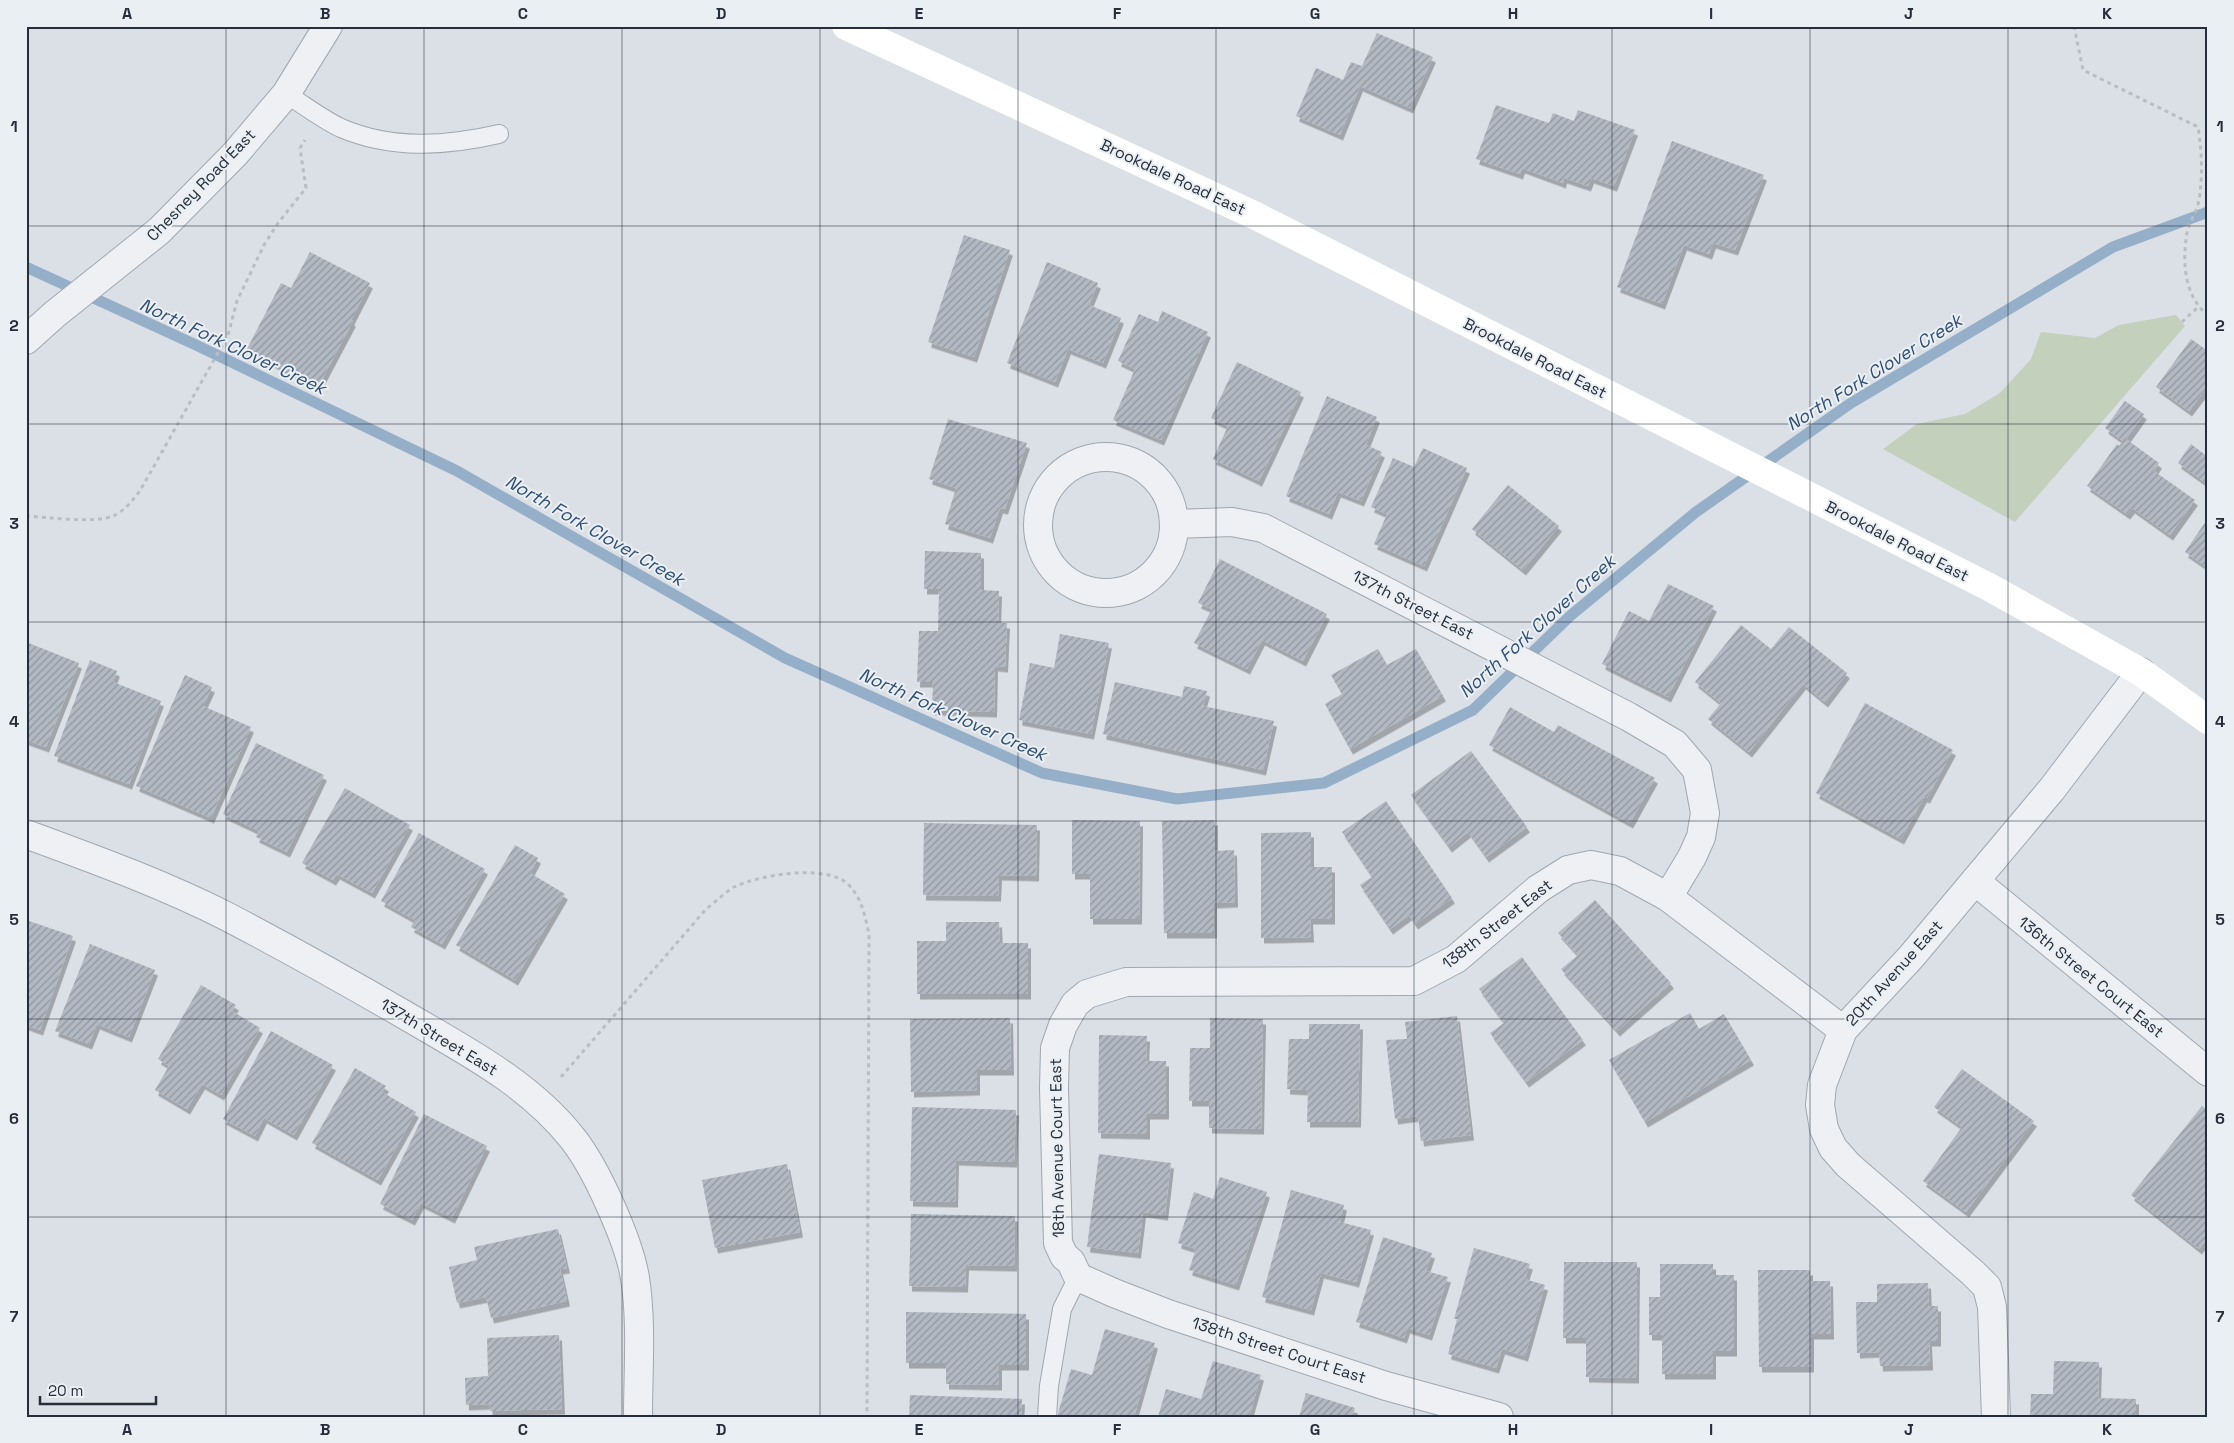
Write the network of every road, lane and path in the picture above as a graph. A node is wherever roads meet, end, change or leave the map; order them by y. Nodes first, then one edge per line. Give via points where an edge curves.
1 (328, 26) edge
2 (846, 26) edge
3 (2074, 26) edge
4 (286, 94) junction
5 (319, 115) junction
6 (500, 134) dead end
7 (2198, 307) junction
8 (2208, 314) edge
9 (2182, 322) dead end
10 (26, 340) edge
11 (26, 516) edge
12 (1174, 524) junction
13 (2141, 672) junction
14 (2208, 720) edge
15 (26, 834) edge
16 (1975, 881) junction
17 (1668, 897) junction
18 (1075, 1004) joint
19 (1843, 1030) junction
20 (2208, 1072) edge
21 (539, 1102) junction
22 (1074, 1269) junction
23 (638, 1417) edge
24 (867, 1417) edge
25 (1047, 1417) edge
26 (1499, 1417) edge
27 (1996, 1417) edge

1 - 4 street, Chesney Road East
2 - 13 main road, Brookdale Road East via 1254,216 1980,583
3 - 7 path via 2083,70 2198,127 2203,163 2199,202 2187,232 2185,252 2187,284
4 - 5 lane
4 - 10 street, Chesney Road East via 235,154 159,231
5 - 6 lane via 370,138 402,144 464,142
5 - 11 path via 300,148 306,188 264,245 236,301 226,341 141,488 114,516 97,520
7 - 8 path
7 - 9 path
12 - 12 street via 1170,501 1158,481 1141,466 1119,457 1096,457 1074,464 1055,479 1042,498 1037,521 1040,543 1046,556 1064,579 1083,589 1104,593 1126,590 1146,581 1162,565 1171,546
12 - 17 street, 137th Street East via 1232,522 1263,528 1629,717 1675,744 1697,770 1705,814 1701,838
13 - 14 main road, Brookdale Road East
13 - 16 street, 20th Avenue East via 2052,789
15 - 21 street, 137th Street East via 110,865 226,917 364,991 479,1059
16 - 19 street, 20th Avenue East via 1912,957
16 - 20 street, 136th Street Court East
17 - 18 street, 138th Street East via 1620,871 1591,865 1568,870 1538,889 1456,959 1414,981 1126,982 1087,994
17 - 19 street, 138th Street East
18 - 22 street, 18th Avenue Court East via 1055,1048 1054,1088 1058,1243
19 - 27 street, 20th Avenue East via 1822,1085 1820,1105 1824,1129 1833,1148 1848,1165 1987,1287 1992,1307
21 - 23 street, 137th Street East via 574,1140 602,1187 622,1235 635,1277
21 - 24 path via 707,908 734,887 799,872 830,876 848,884 862,904 869,934
22 - 25 lane via 1062,1309
22 - 26 street, 138th Street Court East via 1114,1294 1176,1316 1386,1386

